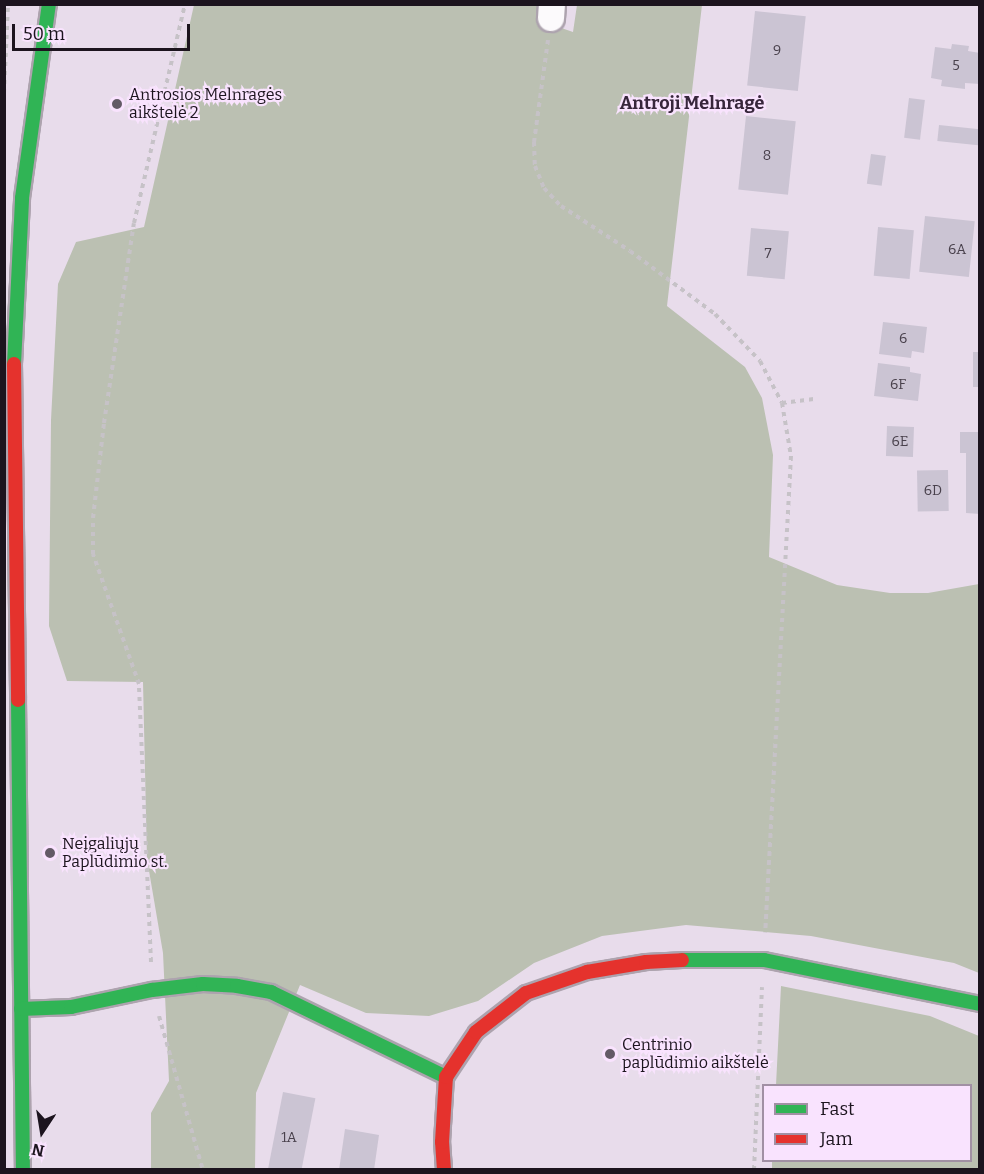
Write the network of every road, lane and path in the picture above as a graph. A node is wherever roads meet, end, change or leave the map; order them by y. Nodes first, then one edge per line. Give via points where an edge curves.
1 (9, 4) edge
2 (49, 4) edge
3 (185, 4) edge
4 (552, 11) edge
5 (4, 93) edge
6 (816, 399) dead end
7 (782, 403) junction
8 (764, 960) junction
9 (152, 990) junction
10 (980, 1004) edge
11 (21, 1009) junction
12 (446, 1077) junction
13 (23, 1170) edge
14 (203, 1170) edge
15 (444, 1170) edge
16 (754, 1170) edge

1 - 5 path
2 - 11 main road via 22,198 14,349
3 - 9 path via 134,222 93,518 93,554 139,684
4 - 7 path via 534,142 535,166 544,188 561,206 715,314 760,361
6 - 7 path
7 - 8 path via 792,456
8 - 10 main road
8 - 12 main road via 646,962 587,972 526,993 476,1032
8 - 16 path
9 - 11 main road via 71,1007
9 - 12 main road via 203,984 271,992
9 - 14 path
11 - 13 main road
12 - 15 main road

